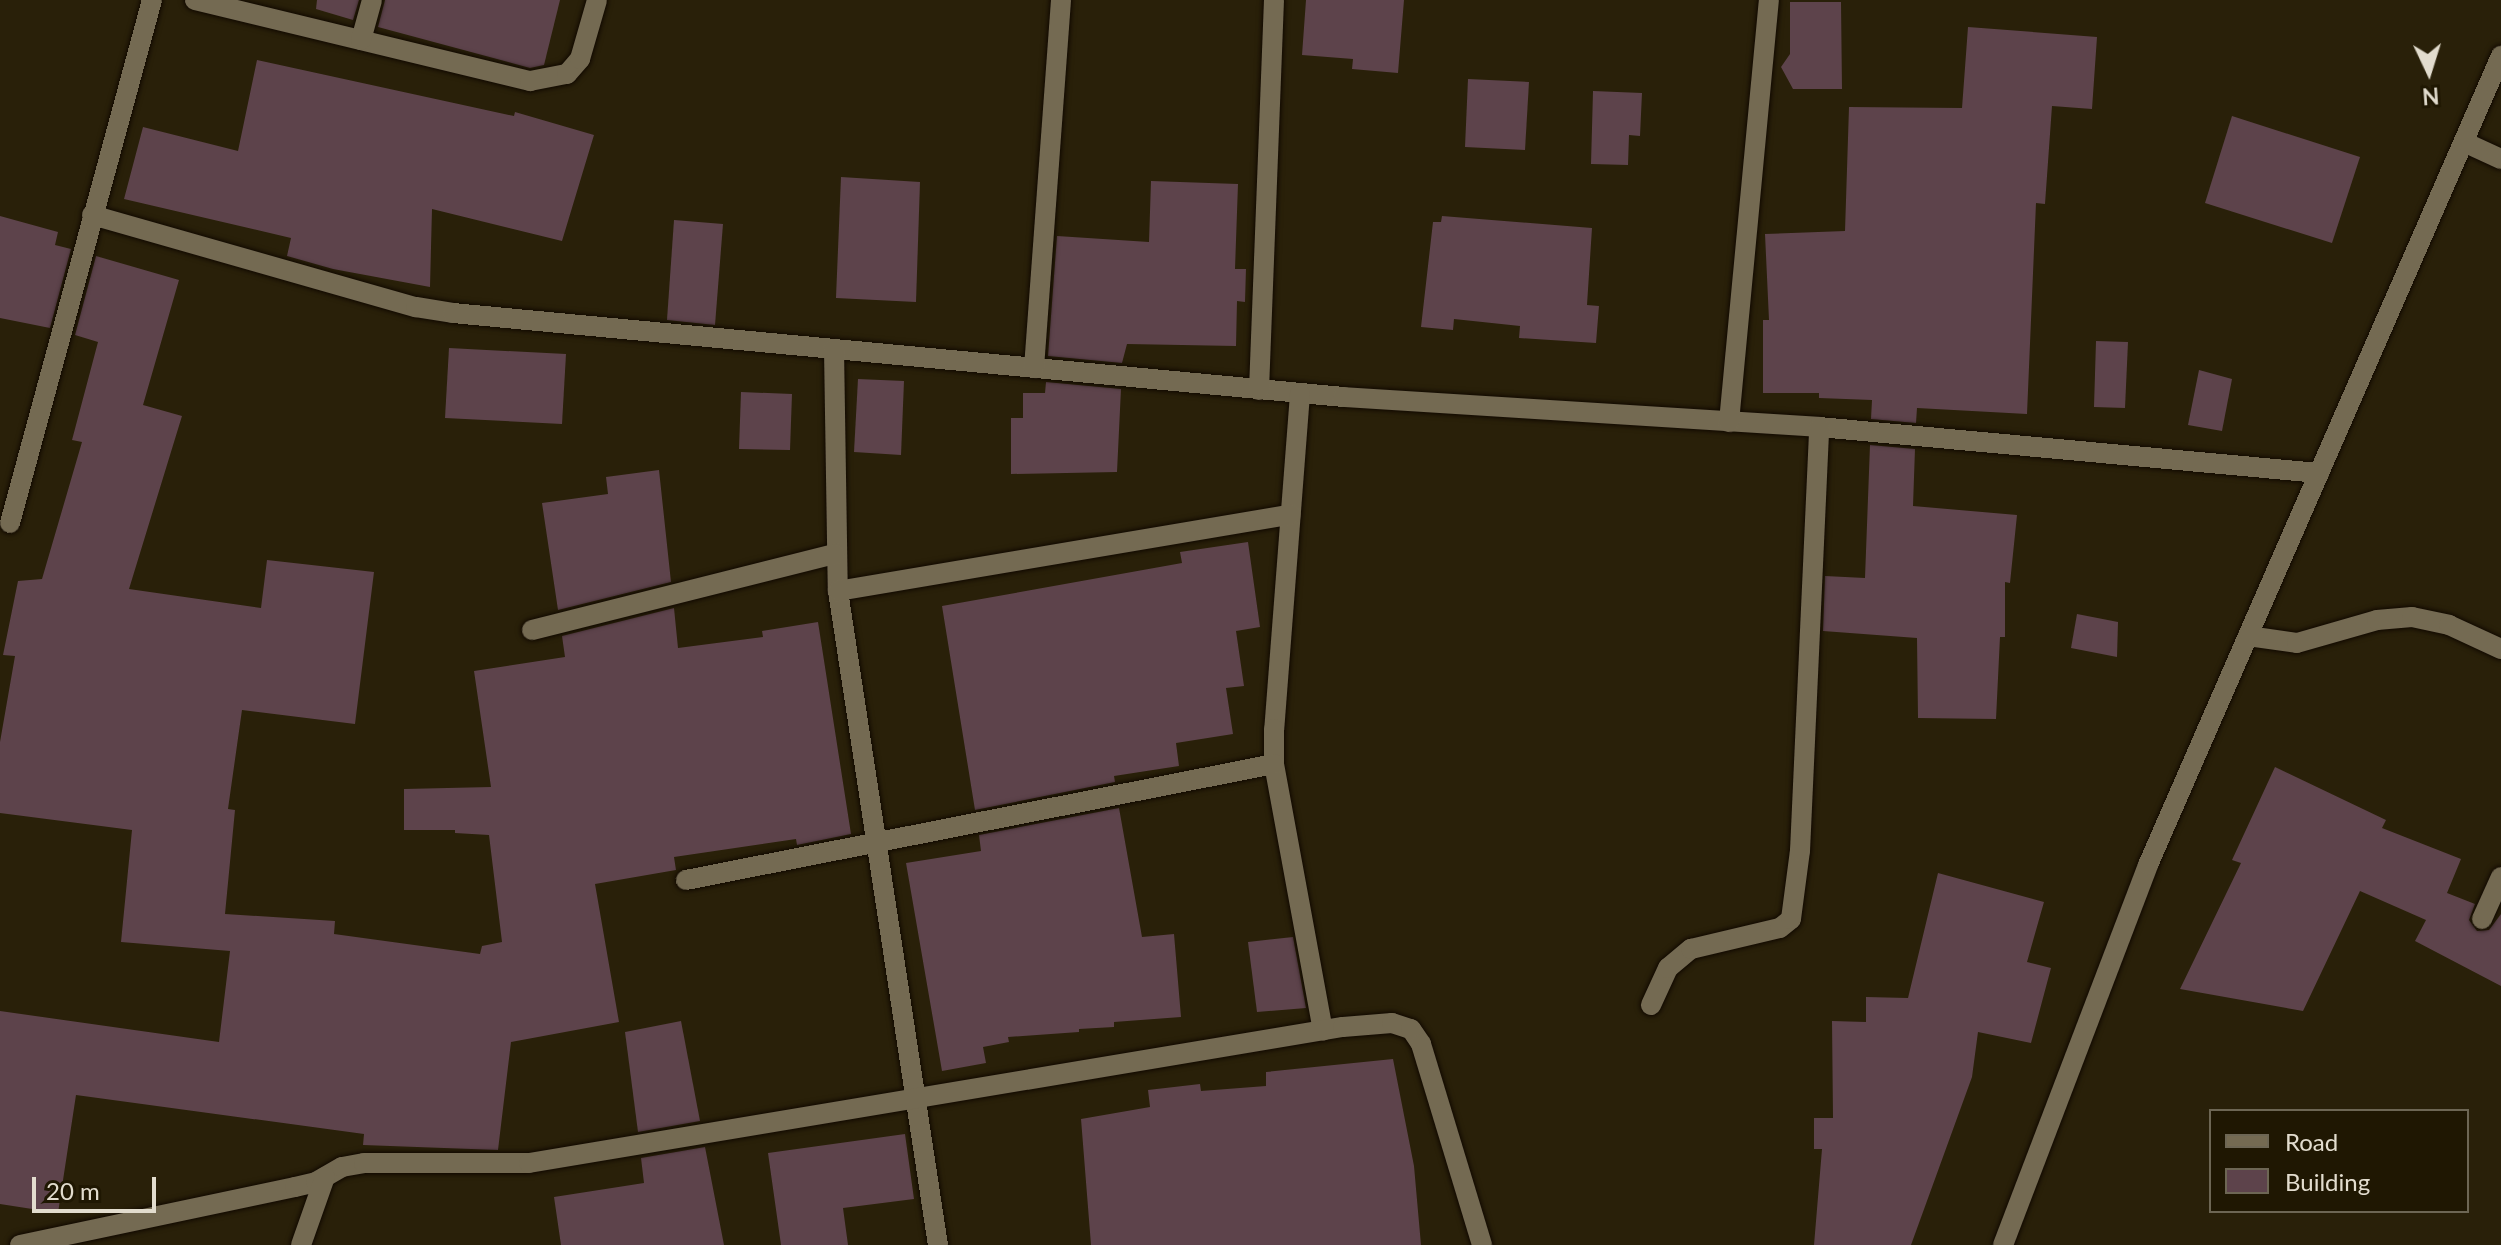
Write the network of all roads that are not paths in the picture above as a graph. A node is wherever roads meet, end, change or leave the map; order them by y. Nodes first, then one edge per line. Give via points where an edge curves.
1 (152, 0) edge
2 (195, 0) edge
3 (372, 0) edge
4 (597, 0) edge
5 (1061, 0) edge
6 (1274, 0) edge
7 (1769, 0) edge
8 (361, 40) junction
9 (2501, 56) edge
10 (2464, 142) junction
11 (2501, 159) edge
12 (92, 215) junction
13 (834, 349) junction
14 (1034, 368) junction
15 (1259, 390) junction
16 (1300, 394) junction
17 (1729, 422) junction
18 (1819, 427) junction
19 (2319, 473) junction
20 (1291, 514) junction
21 (10, 523) dead end
22 (835, 554) junction
23 (838, 591) junction
24 (532, 630) dead end
25 (2248, 636) junction
26 (2501, 649) edge
27 (1274, 764) junction
28 (876, 840) junction
29 (2501, 877) edge
30 (686, 880) dead end
31 (2482, 919) dead end
32 (1651, 1005) dead end
33 (1323, 1031) junction
34 (915, 1098) junction
35 (325, 1177) junction
36 (20, 1245) edge
37 (301, 1245) edge
38 (938, 1245) edge
39 (1482, 1245) edge
40 (2003, 1245) edge

1 - 12 street
2 - 8 street
3 - 8 street
4 - 8 street via 580,59 567,74 548,80 530,81
5 - 14 street
6 - 15 street
7 - 17 street
9 - 10 street
10 - 11 street
10 - 19 street
12 - 13 street via 416,307
12 - 21 street
13 - 14 street
13 - 22 street
14 - 15 street
15 - 16 street
16 - 17 street
16 - 20 street
17 - 18 street
18 - 19 street
18 - 32 street via 1800,851 1791,919 1780,928 1691,949 1668,968
19 - 25 street
20 - 23 street
20 - 27 street
22 - 23 street
22 - 24 street
23 - 28 street
25 - 26 street via 2297,643 2377,620 2412,617 2449,625
25 - 40 street via 2148,865
27 - 28 street
27 - 33 street
28 - 30 street
28 - 34 street
29 - 31 street
33 - 34 street
33 - 39 street via 1392,1023 1411,1029 1421,1044
34 - 35 street via 529,1163 364,1163
34 - 38 street
35 - 36 street
35 - 37 street

